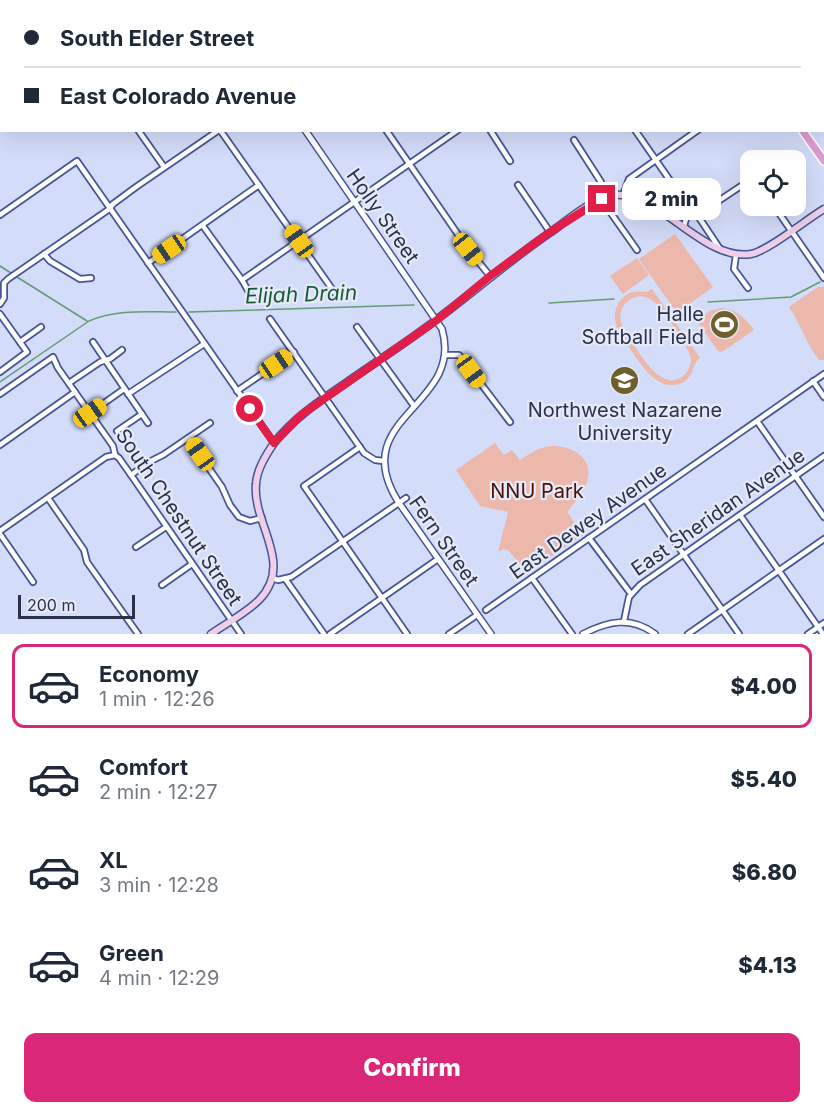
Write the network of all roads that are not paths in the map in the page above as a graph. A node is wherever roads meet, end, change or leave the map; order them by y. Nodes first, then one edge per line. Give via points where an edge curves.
1 (139, 132) edge
2 (217, 132) edge
3 (221, 132) edge
4 (306, 132) edge
5 (387, 132) edge
6 (455, 132) edge
7 (491, 132) edge
8 (636, 132) edge
9 (695, 132) edge
10 (803, 132) edge
11 (574, 140) dead end
12 (656, 159) junction
13 (510, 161) dead end
14 (824, 161) edge
15 (410, 164) junction
16 (164, 167) junction
17 (259, 185) junction
18 (518, 185) dead end
19 (740, 187) edge
20 (623, 195) junction
21 (601, 199) junction
22 (720, 200) dead end
23 (355, 203) junction
24 (110, 208) junction
25 (824, 209) edge
26 (705, 211) dead end
27 (688, 212) junction
28 (0, 215) edge
29 (698, 216) junction
30 (780, 216) edge
31 (203, 226) junction
32 (684, 226) junction
33 (790, 231) junction
34 (550, 232) junction
35 (299, 241) junction
36 (637, 250) dead end
37 (721, 250) junction
38 (44, 254) junction
39 (736, 255) junction
40 (148, 263) junction
41 (490, 276) junction
42 (91, 278) dead end
43 (824, 278) edge
44 (242, 280) junction
45 (748, 288) dead end
46 (337, 296) dead end
47 (254, 301) dead end
48 (0, 304) edge
49 (0, 314) edge
50 (270, 319) dead end
51 (437, 320) junction
52 (41, 327) dead end
53 (357, 327) dead end
54 (20, 342) junction
55 (93, 342) dead end
56 (204, 344) junction
57 (122, 350) dead end
58 (294, 352) junction
59 (446, 355) junction
60 (380, 358) junction
61 (105, 360) junction
62 (0, 372) edge
63 (824, 374) edge
64 (813, 381) junction
65 (69, 383) junction
66 (124, 389) junction
67 (237, 391) junction
68 (75, 392) junction
69 (0, 394) edge
70 (128, 394) junction
71 (325, 397) junction
72 (824, 398) edge
73 (414, 406) junction
74 (90, 413) junction
75 (142, 414) junction
76 (757, 421) junction
77 (510, 422) dead end
78 (148, 423) dead end
79 (210, 423) dead end
80 (117, 431) dead end
81 (188, 438) junction
82 (274, 443) junction
83 (0, 445) edge
84 (360, 447) junction
85 (115, 455) junction
86 (824, 456) edge
87 (384, 461) junction
88 (131, 475) junction
89 (796, 476) junction
90 (48, 498) junction
91 (406, 498) dead end
92 (645, 499) junction
93 (399, 503) junction
94 (740, 515) junction
95 (824, 517) edge
96 (262, 518) junction
97 (166, 527) junction
98 (0, 532) edge
99 (589, 538) junction
100 (824, 539) edge
101 (343, 542) junction
102 (136, 547) dead end
103 (684, 554) junction
104 (438, 559) junction
105 (192, 564) junction
106 (779, 571) junction
107 (272, 578) junction
108 (532, 578) junction
109 (286, 580) junction
110 (33, 582) dead end
111 (162, 585) dead end
112 (631, 594) junction
113 (382, 598) junction
114 (486, 610) dead end
115 (723, 610) junction
116 (477, 615) junction
117 (231, 620) junction
118 (624, 621) junction
119 (824, 622) edge
120 (818, 627) junction
121 (138, 634) edge
122 (211, 634) edge
123 (241, 634) edge
124 (324, 634) edge
125 (330, 634) edge
126 (407, 634) edge
127 (449, 634) edge
128 (491, 634) edge
129 (572, 634) edge
130 (583, 634) edge
131 (655, 634) edge
132 (688, 634) edge
133 (740, 634) edge
134 (808, 634) edge
135 (823, 634) edge

1 - 16 street
2 - 16 street
3 - 17 street
4 - 23 street, Holly Street
5 - 15 street
6 - 15 street
7 - 13 street
8 - 12 street
9 - 12 street
10 - 14 main road
11 - 21 street via 602,182 596,194
12 - 20 street via 629,179
12 - 27 street
15 - 23 street
15 - 41 street
16 - 24 street
17 - 31 street
17 - 35 street
18 - 34 street
19 - 22 street
20 - 21 main road
20 - 32 main road
21 - 34 main road
21 - 36 street
23 - 35 street
23 - 51 street, Holly Street
24 - 28 street via 77,161
24 - 38 street
24 - 40 street
25 - 33 main road
26 - 29 street
27 - 29 street
27 - 32 street
29 - 37 street
30 - 33 street
31 - 40 street
31 - 44 street
32 - 37 main road
33 - 39 main road via 765,249
33 - 43 street
34 - 41 main road
35 - 44 street
35 - 46 street
37 - 39 main road
38 - 42 street via 80,279
38 - 48 street via 8,279
39 - 45 street via 734,269
40 - 56 street
41 - 51 main road
44 - 47 street
49 - 54 street
50 - 58 street
51 - 59 street, Holly Street
51 - 60 main road
52 - 54 street
53 - 60 street
54 - 62 street via 27,352
55 - 61 street
56 - 67 street
56 - 70 street
57 - 61 street
58 - 67 street
58 - 71 street
59 - 73 street via 434,384
59 - 77 street via 459,355
60 - 71 main road
60 - 73 street
61 - 65 street
61 - 66 street
63 - 64 street, East Dewey Avenue
64 - 72 street
64 - 76 street, East Dewey Avenue
65 - 68 street, South Chestnut Street
65 - 69 street, South Chestnut Street via 53,357
66 - 70 street
66 - 74 street
67 - 82 street
68 - 74 street, South Chestnut Street
68 - 83 street
70 - 75 street
71 - 82 main road
71 - 84 street
73 - 87 street via 394,429
74 - 85 street, South Chestnut Street
75 - 78 street
75 - 80 street
76 - 89 street
76 - 92 street, East Dewey Avenue
79 - 81 street
81 - 88 street
81 - 96 street via 239,517 250,521
82 - 96 main road via 256,482
84 - 87 street via 368,456
84 - 101 street via 304,486
85 - 88 street, South Chestnut Street
85 - 90 street via 106,457
86 - 89 street, East Sheridan Avenue
87 - 93 street, Fern Street via 388,485
88 - 97 street, South Chestnut Street
89 - 94 street, East Sheridan Avenue
89 - 95 street
90 - 98 street
90 - 121 street
91 - 93 street
92 - 99 street, East Dewey Avenue
92 - 103 street
93 - 101 street
93 - 104 street, Fern Street
94 - 103 street, East Sheridan Avenue
94 - 106 street
96 - 107 main road via 272,550
97 - 102 street
97 - 105 street, South Chestnut Street
98 - 110 street
99 - 108 street, East Dewey Avenue
99 - 112 street
100 - 106 street
101 - 109 street
101 - 113 street
103 - 112 street, East Sheridan Avenue
103 - 115 street
104 - 113 street
104 - 116 street, Fern Street
105 - 111 street
105 - 117 street, South Chestnut Street
106 - 115 street
106 - 120 street
107 - 109 street
107 - 117 main road via 259,600
108 - 114 street, East Dewey Avenue
108 - 129 street
109 - 124 street
112 - 118 street, East Sheridan Avenue
113 - 125 street
113 - 126 street
115 - 132 street
115 - 133 street
116 - 127 street
116 - 128 street, Fern Street
117 - 122 main road
117 - 123 street, South Chestnut Street
118 - 130 street via 607,623
118 - 131 street
119 - 120 street
120 - 134 street
120 - 135 street

